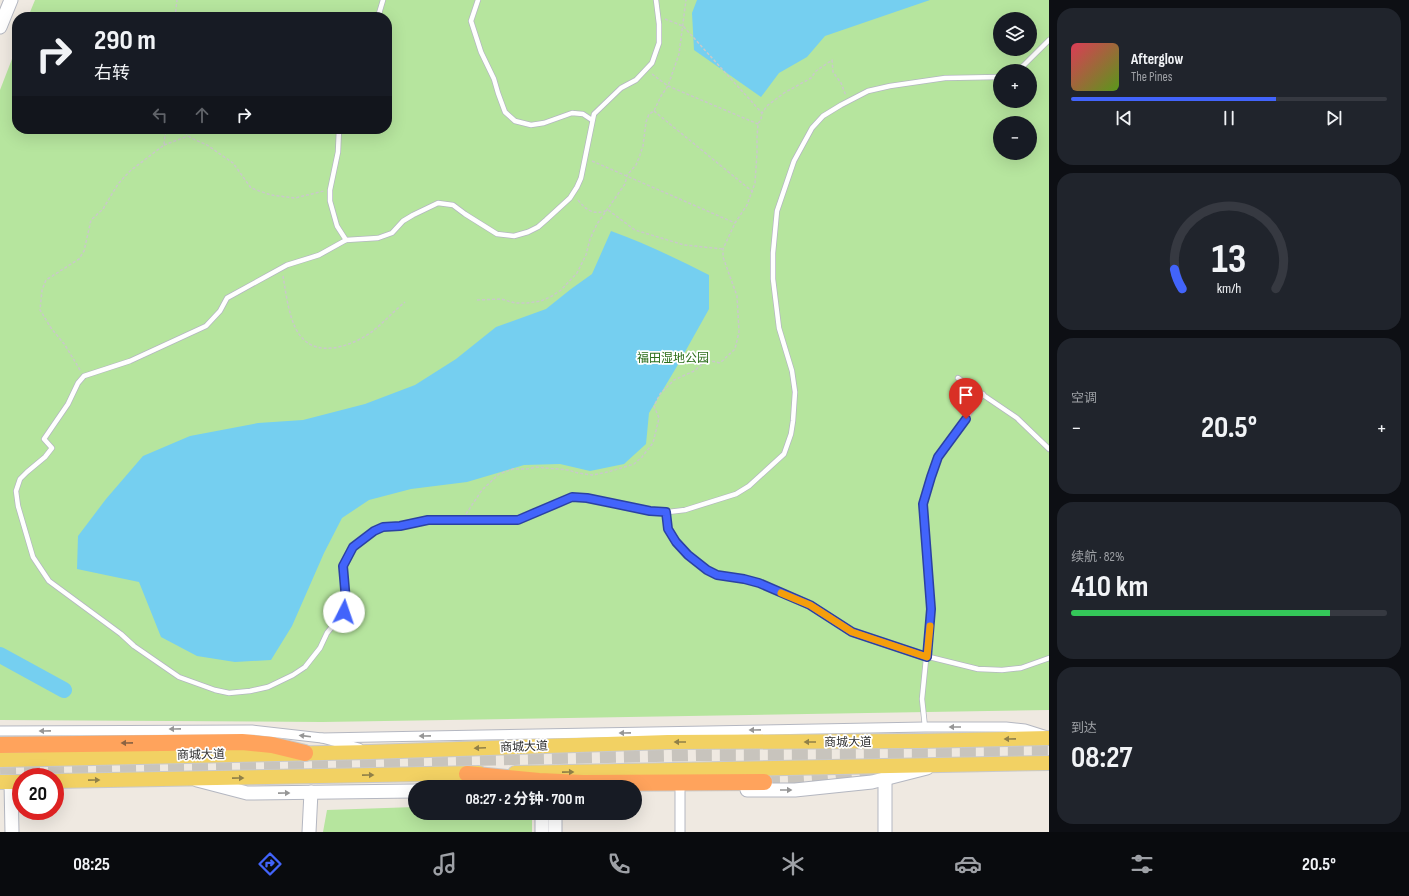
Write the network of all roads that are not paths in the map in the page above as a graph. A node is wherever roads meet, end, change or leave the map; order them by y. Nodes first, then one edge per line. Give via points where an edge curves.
1 (11, 0) edge
2 (383, 0) edge
3 (478, 0) edge
4 (656, 0) edge
5 (379, 12) edge
6 (0, 27) edge
7 (1049, 40) edge
8 (1025, 64) edge
9 (993, 77) edge
10 (592, 120) junction
11 (339, 134) edge
12 (346, 240) junction
13 (958, 378) dead end
14 (983, 394) junction
15 (1049, 450) edge
16 (666, 512) junction
17 (927, 657) junction
18 (1049, 658) edge
19 (925, 727) junction
20 (0, 731) edge
21 (322, 738) junction
22 (1049, 738) edge
23 (0, 745) edge
24 (370, 752) junction
25 (305, 753) junction
26 (0, 760) edge
27 (1049, 763) edge
28 (941, 765) junction
29 (467, 774) junction
30 (191, 779) junction
31 (884, 779) junction
32 (64, 781) edge
33 (11, 782) edge
34 (764, 782) tunnel mouth
35 (680, 790) junction
36 (408, 791) edge
37 (642, 791) edge
38 (311, 792) junction
39 (542, 820) edge
40 (555, 820) edge
41 (12, 832) edge
42 (308, 832) edge
43 (542, 832) edge
44 (555, 832) edge
45 (680, 832) edge
46 (885, 832) edge

1 - 6 street
2 - 5 lane
3 - 10 lane via 471,21 480,52 494,79 505,112 515,121 531,125 572,113 583,114
4 - 10 lane via 659,43 652,63 636,80 621,88 608,100 594,114
7 - 8 lane
9 - 16 lane via 945,78 868,91 823,116 812,128 794,161 777,211 773,253 773,279 779,328 792,371 795,392 791,434 784,454 749,486 736,494 685,510
10 - 12 lane via 581,178 574,193 538,227 528,232 514,236 497,234 453,205 438,203 413,215 392,233 378,238
11 - 12 lane via 338,152 330,190 333,215
12 - 16 lane via 319,255 287,265 227,298 220,312 206,326 130,361 84,376 44,439 52,448 20,479 16,491 28,544 33,557 49,581 178,677 229,693 262,689 305,667 344,612 346,601 343,566 353,547 383,527 428,520 518,520 572,497
13 - 14 lane
14 - 15 lane via 1017,418
14 - 17 lane via 938,457 923,504 931,609
16 - 17 lane via 668,529 676,542 692,560 707,570 717,575 759,583 810,605 852,632
17 - 18 lane via 987,670 1021,668
17 - 19 lane via 922,700
19 -> 21 street
22 -> 19 street via 1025,729 1006,727
21 -> 20 street via 227,729
21 - 24 street
22 -> 24 main road, 商城大道 via 668,742
25 -> 23 highway via 272,745 242,742
24 - 25 main road, 商城大道
25 - 26 main road, 商城大道
27 - 28 main road, 商城大道
29 -> 28 main road, 商城大道
28 - 31 street
30 -> 29 main road, 商城大道
29 - 34 highway via 554,782
32 -> 30 main road, 商城大道
30 -> 38 street via 247,793
35 -> 31 street via 795,790
31 - 46 street
33 - 41 street
35 - 37 street
35 - 45 street
36 - 38 street
38 - 42 street
39 - 43 street
40 - 44 street

